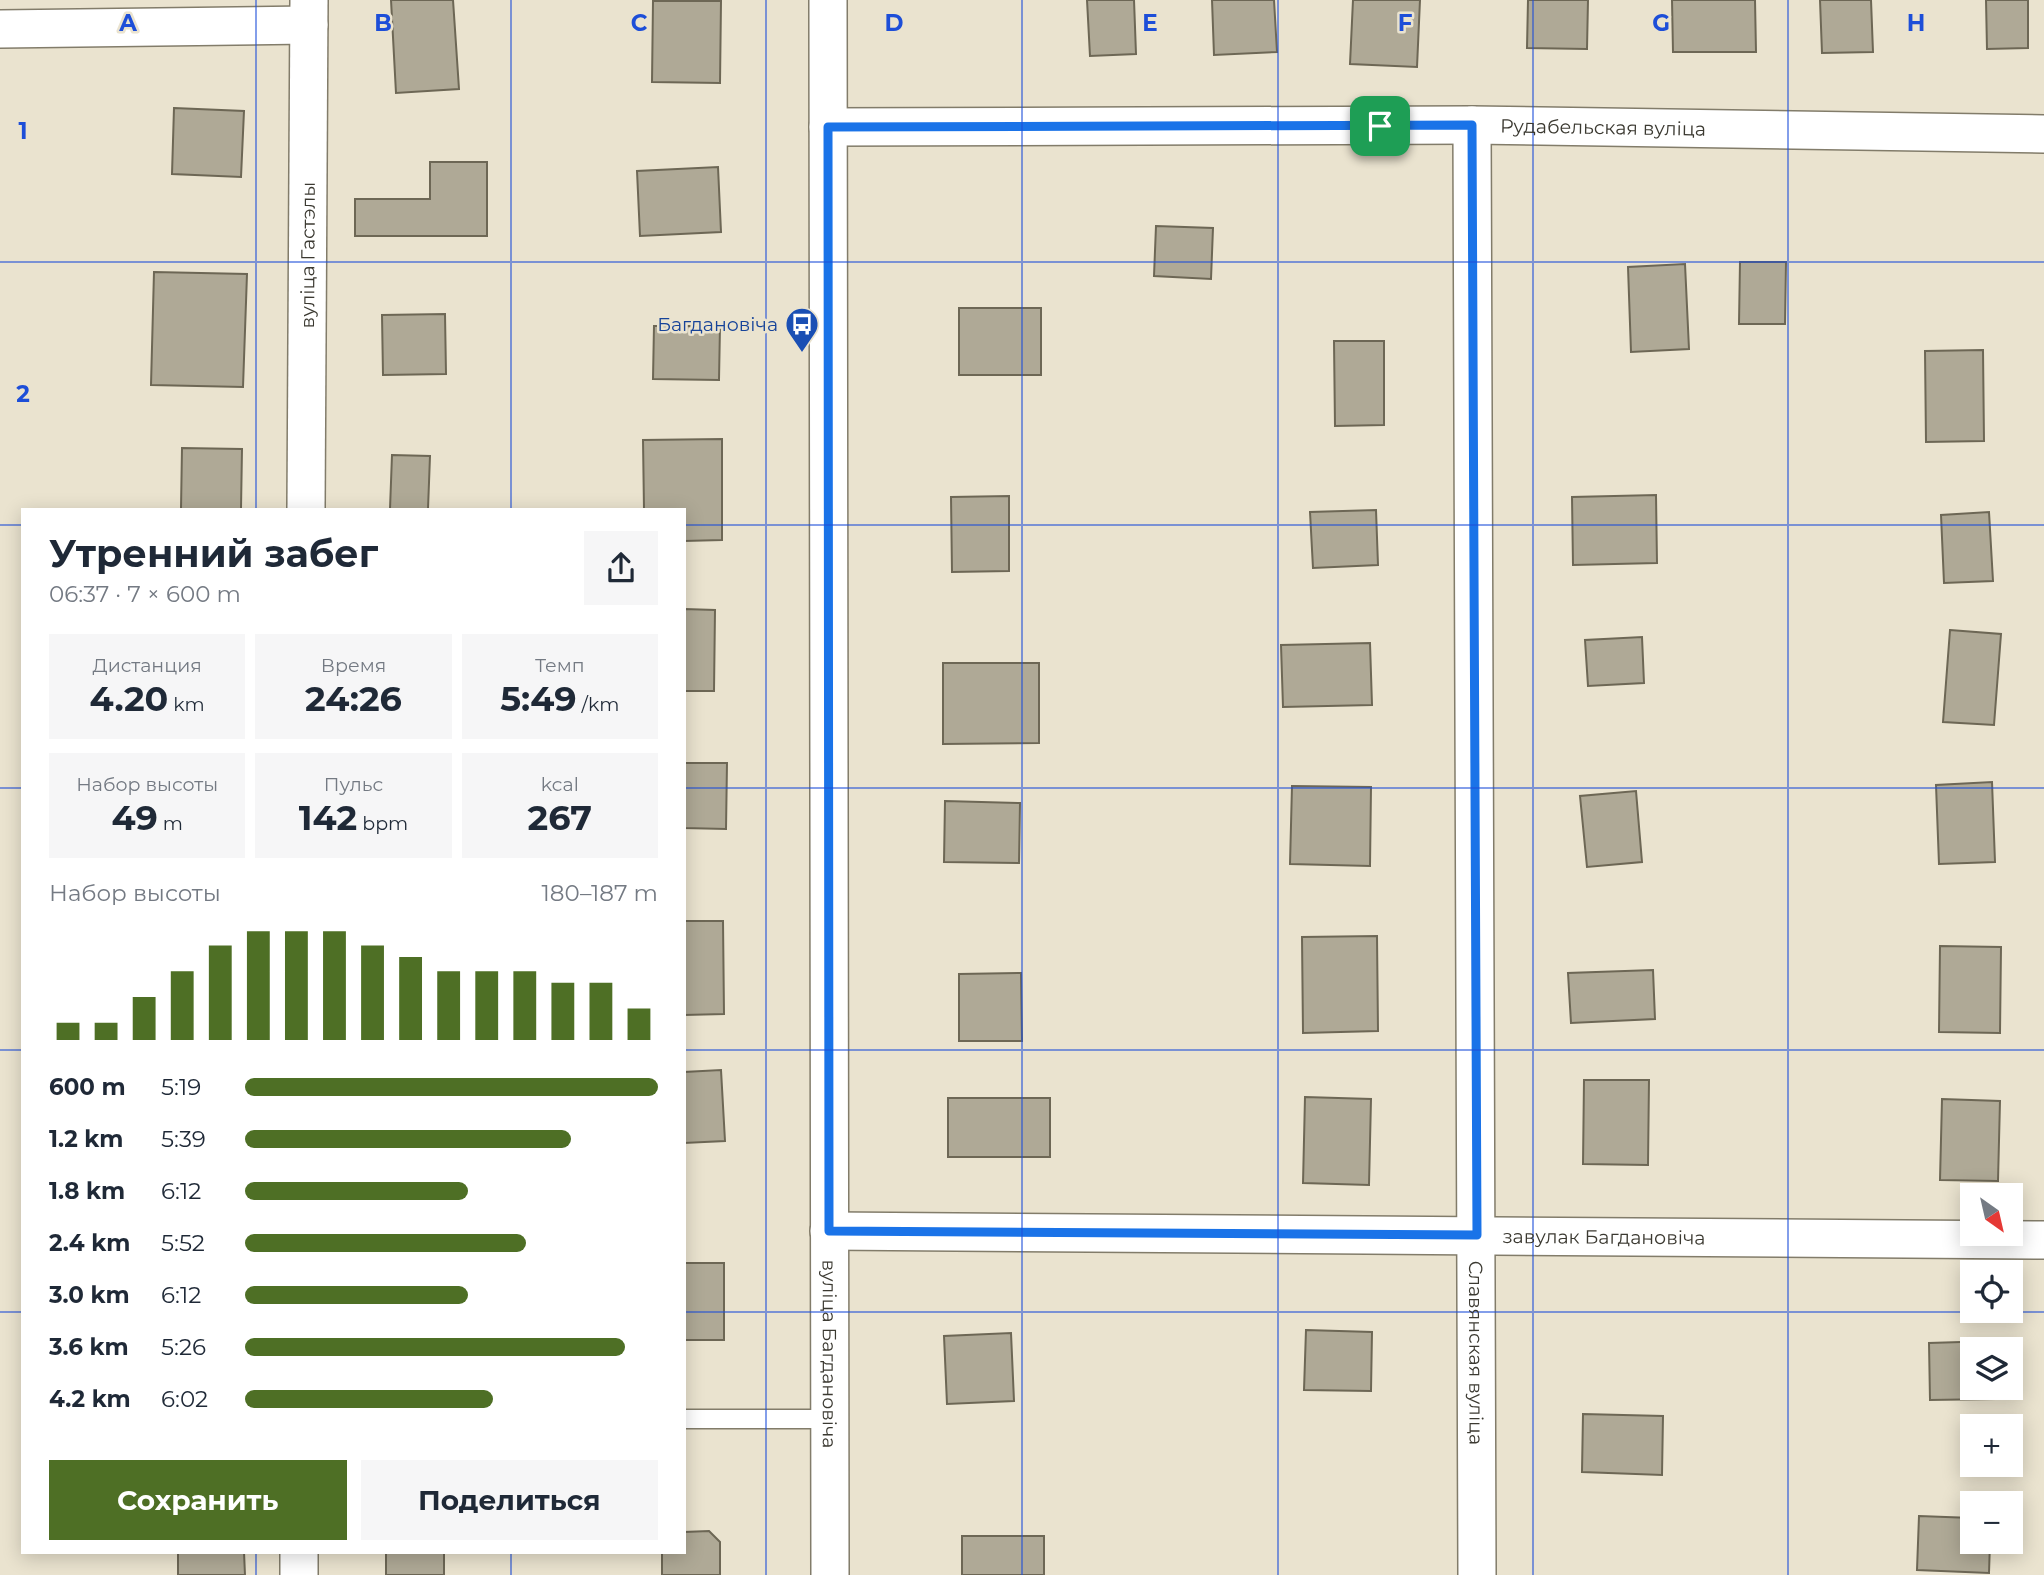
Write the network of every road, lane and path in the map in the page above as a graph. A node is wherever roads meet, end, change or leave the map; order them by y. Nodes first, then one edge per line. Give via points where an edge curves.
1 (828, 0) edge
2 (309, 12) edge
3 (0, 29) edge
4 (1472, 125) junction
5 (828, 127) junction
6 (2044, 134) edge
7 (306, 508) edge
8 (829, 1231) junction
9 (1477, 1235) junction
10 (2044, 1240) edge
11 (686, 1419) edge
12 (830, 1419) junction
13 (299, 1554) edge
14 (299, 1575) edge
15 (830, 1575) edge
16 (1477, 1575) edge

1 - 5 street, вуліца Багдановіча
2 - 3 street
2 - 7 street, вуліца Гастэлы
4 - 5 street, Рудабельская вуліца
4 - 6 street, Рудабельская вуліца
4 - 9 street, Славянская вуліца
5 - 8 street, вуліца Багдановіча
8 - 9 street, завулак Багдановіча
8 - 12 street, вуліца Багдановіча
9 - 10 street, завулак Багдановіча
9 - 16 street, Славянская вуліца
11 - 12 lane
12 - 15 street, вуліца Багдановіча
13 - 14 street

